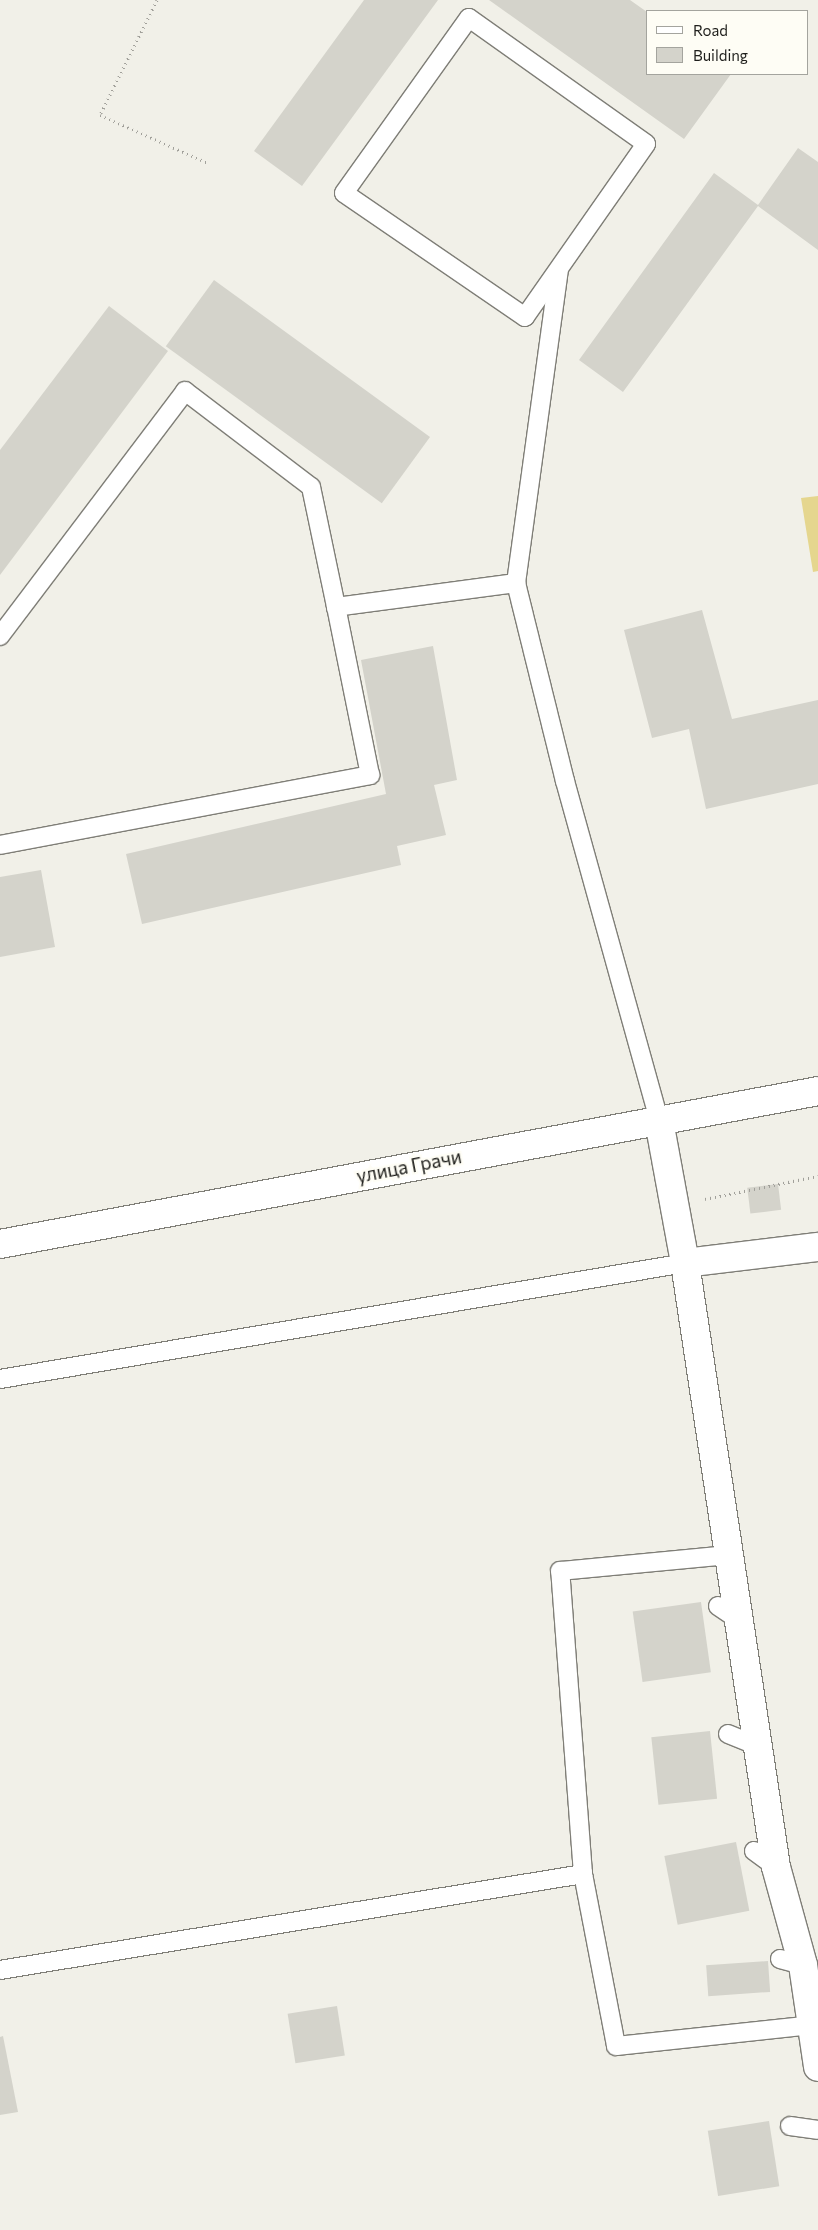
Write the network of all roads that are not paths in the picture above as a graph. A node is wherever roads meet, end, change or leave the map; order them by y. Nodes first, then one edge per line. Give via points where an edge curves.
1 (559, 269) junction
2 (516, 583) junction
3 (336, 607) junction
4 (0, 636) edge
5 (0, 845) edge
6 (818, 1091) edge
7 (659, 1121) junction
8 (0, 1244) edge
9 (818, 1247) edge
10 (685, 1263) junction
11 (0, 1379) edge
12 (730, 1555) junction
13 (728, 1734) dead end
14 (758, 1746) junction
15 (754, 1851) dead end
16 (776, 1866) junction
17 (583, 1874) junction
18 (0, 1970) edge
19 (812, 2025) junction
20 (818, 2067) edge
21 (790, 2126) dead end
22 (818, 2130) edge

1 - 1 lane via 646,144 469,18 344,192 525,317
1 - 2 lane
2 - 3 lane
2 - 7 lane via 565,781
3 - 4 lane via 311,487 185,391
3 - 5 lane via 370,775
6 - 7 street, улица Грачи
7 - 8 street, улица Грачи
7 - 10 street
9 - 10 street
10 - 11 lane
10 - 12 street
12 - 14 street via 729,1613
12 - 17 lane via 560,1570
13 - 14 lane
14 - 16 street
15 - 16 lane
16 - 19 street via 791,1962
17 - 18 lane
17 - 19 lane via 616,2046
19 - 20 street
21 - 22 lane

